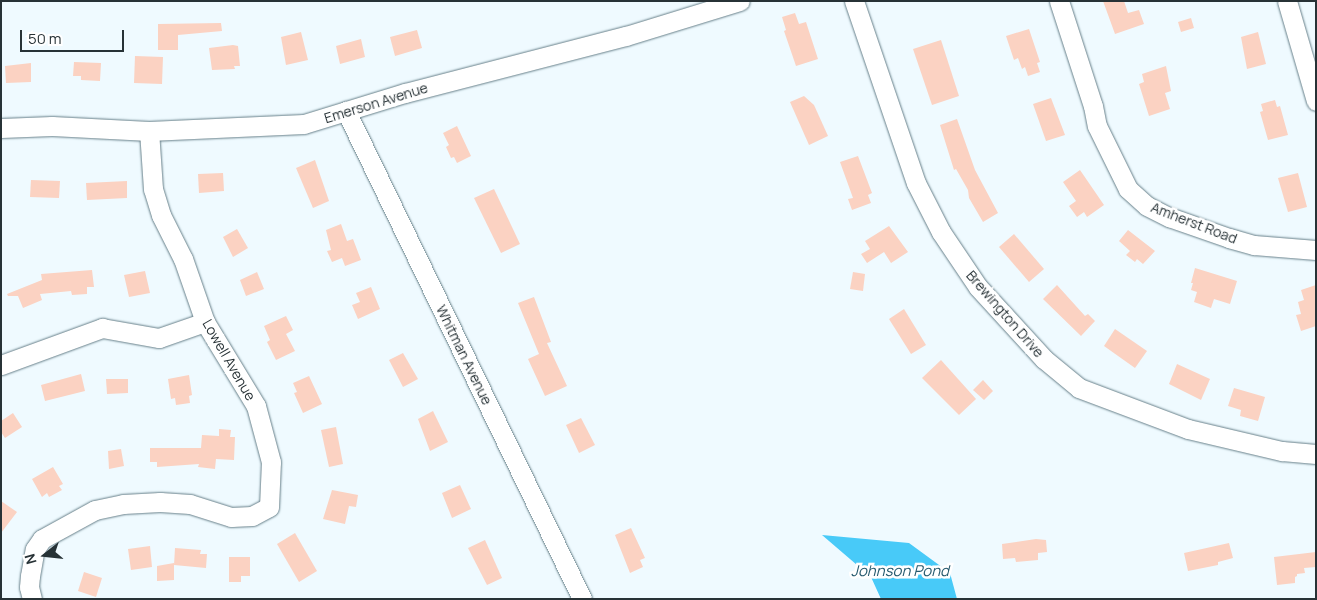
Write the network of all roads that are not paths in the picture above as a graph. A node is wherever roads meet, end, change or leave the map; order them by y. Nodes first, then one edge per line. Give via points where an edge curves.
1 (740, 1) edge
2 (854, 1) edge
3 (1059, 1) edge
4 (1287, 1) edge
5 (1316, 101) edge
6 (346, 111) junction
7 (1, 128) edge
8 (149, 131) junction
9 (1316, 250) edge
10 (204, 322) junction
11 (1, 365) edge
12 (1316, 454) edge
13 (32, 599) edge
14 (582, 599) edge

1 - 6 street, Emerson Avenue via 626,36
2 - 12 street, Brewington Drive via 916,183 941,232 978,287 1044,360 1079,388 1188,429 1282,451
3 - 9 street, Amherst Road via 1097,126 1128,189 1147,206 1169,217 1229,238 1254,245
4 - 5 street
6 - 8 street, Emerson Avenue via 304,124
6 - 14 street, Whitman Avenue
7 - 8 street, Emerson Avenue via 52,126
8 - 10 street, Lowell Avenue via 153,189 161,215 183,259
10 - 11 street via 159,338 102,328
10 - 13 street, Lowell Avenue via 256,406 271,462 269,506 252,516 231,517 190,504 160,502 123,504 95,510 42,539 35,549 30,576

